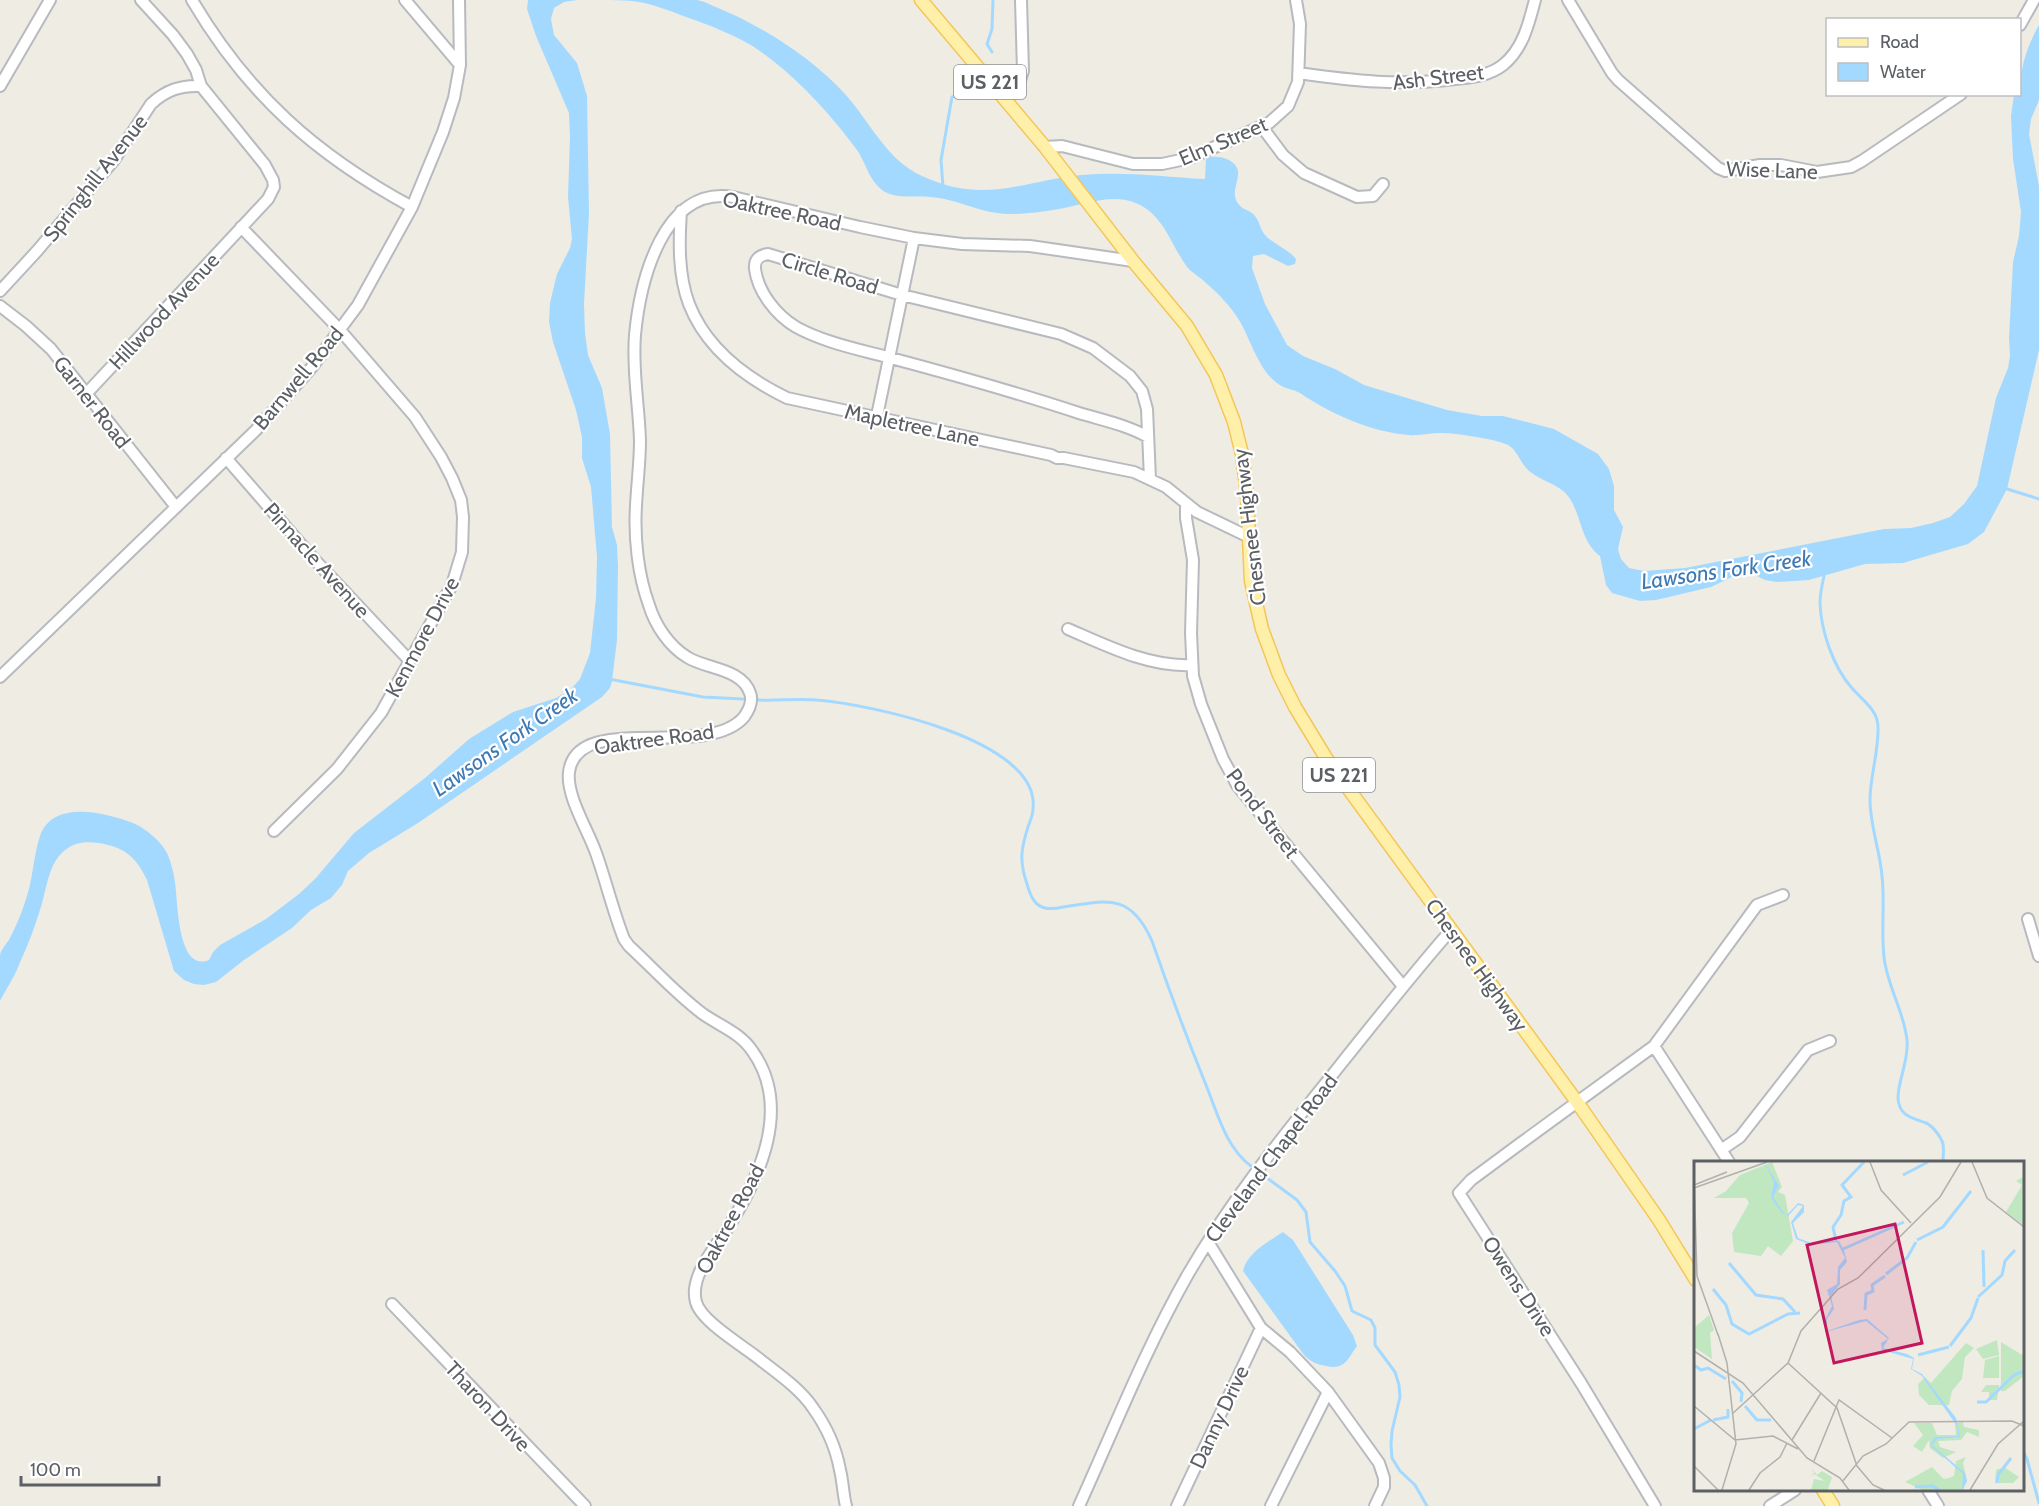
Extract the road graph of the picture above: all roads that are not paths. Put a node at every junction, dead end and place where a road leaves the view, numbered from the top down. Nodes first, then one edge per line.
1 (50, 0) edge
2 (141, 0) edge
3 (192, 0) edge
4 (405, 0) edge
5 (459, 0) edge
6 (921, 0) edge
7 (1021, 0) edge
8 (1296, 0) edge
9 (1535, 0) edge
10 (1568, 0) edge
11 (2034, 0) edge
12 (2021, 22) edge
13 (460, 65) junction
14 (1299, 73) junction
15 (0, 86) edge
16 (201, 86) junction
17 (1957, 96) edge
18 (1004, 99) junction
19 (1262, 127) junction
20 (1045, 147) junction
21 (1383, 184) dead end
22 (412, 207) junction
23 (681, 211) junction
24 (241, 227) junction
25 (914, 238) junction
26 (1133, 261) junction
27 (0, 291) edge
28 (902, 295) junction
29 (0, 306) edge
30 (340, 330) junction
31 (889, 357) junction
32 (86, 394) junction
33 (877, 416) junction
34 (1148, 437) junction
35 (226, 458) junction
36 (1150, 479) junction
37 (1186, 503) junction
38 (176, 507) junction
39 (1249, 537) junction
40 (1068, 629) dead end
41 (409, 660) junction
42 (1191, 665) junction
43 (0, 677) edge
44 (274, 831) dead end
45 (1782, 895) dead end
46 (2028, 919) dead end
47 (1451, 930) junction
48 (2039, 957) edge
49 (1402, 986) junction
50 (1830, 1041) dead end
51 (1654, 1046) junction
52 (1577, 1102) junction
53 (1721, 1150) junction
54 (1728, 1161) edge
55 (1208, 1242) junction
56 (1694, 1278) edge
57 (392, 1304) dead end
58 (1261, 1328) junction
59 (1328, 1392) junction
60 (1793, 1491) edge
61 (1824, 1491) edge
62 (1929, 1491) edge
63 (585, 1506) edge
64 (846, 1506) edge
65 (1079, 1506) edge
66 (1177, 1506) edge
67 (1271, 1506) edge
68 (1375, 1506) edge
69 (1655, 1506) edge
70 (1770, 1506) edge
71 (1833, 1506) edge
72 (1938, 1506) edge

1 - 15 street
2 - 16 street
3 - 22 street
4 - 13 street
5 - 13 street, Barnwell Road
6 - 18 main road, Chesnee Highway / US 221
7 - 18 street
8 - 14 street, Elm Street
9 - 14 street, Ash Street
10 - 17 street, Wise Lane
11 - 12 street
13 - 22 street, Barnwell Road
14 - 19 street, Elm Street
16 - 24 street, Hillwood Avenue
16 - 27 street, Springhill Avenue
18 - 20 main road, Chesnee Highway / US 221
19 - 20 street, Elm Street
19 - 21 street
20 - 26 main road, Chesnee Highway / US 221
22 - 30 street, Barnwell Road
23 - 25 street, Oaktree Road
23 - 33 street, Mapletree Lane
23 - 64 street, Oaktree Road
24 - 30 street, Kenmore Drive
24 - 32 street, Hillwood Avenue
25 - 26 street, Oaktree Road
25 - 28 street
26 - 39 main road, Chesnee Highway / US 221
28 - 31 street
28 - 31 street, Circle Road
28 - 34 street, Circle Road
29 - 32 street, Garner Road
30 - 35 street, Barnwell Road
30 - 41 street, Kenmore Drive
31 - 33 street
31 - 34 street, Circle Road
32 - 38 street, Garner Road
33 - 36 street, Mapletree Lane
34 - 36 street, Circle Road
35 - 38 street, Barnwell Road
35 - 41 street, Pinnacle Avenue
36 - 37 street, Mapletree Lane
37 - 39 street, Mapletree Lane
37 - 42 street, Pond Street
38 - 43 street, Barnwell Road
39 - 47 main road, Chesnee Highway / US 221
40 - 42 street
41 - 44 street, Kenmore Drive
42 - 49 street, Pond Street
45 - 51 street
46 - 48 street
47 - 49 street, Cleveland Chapel Road
47 - 52 main road, Chesnee Highway / US 221
49 - 55 street, Cleveland Chapel Road
50 - 53 street
51 - 52 street
51 - 53 street
52 - 56 main road, Chesnee Highway / US 221
52 - 69 street, Owens Drive
53 - 54 street
55 - 58 street
55 - 65 street, Cleveland Chapel Road
57 - 63 street, Tharon Drive
58 - 59 street
58 - 66 street, Danny Drive
59 - 67 street
59 - 68 street
60 - 70 street
61 - 71 main road
62 - 72 street

